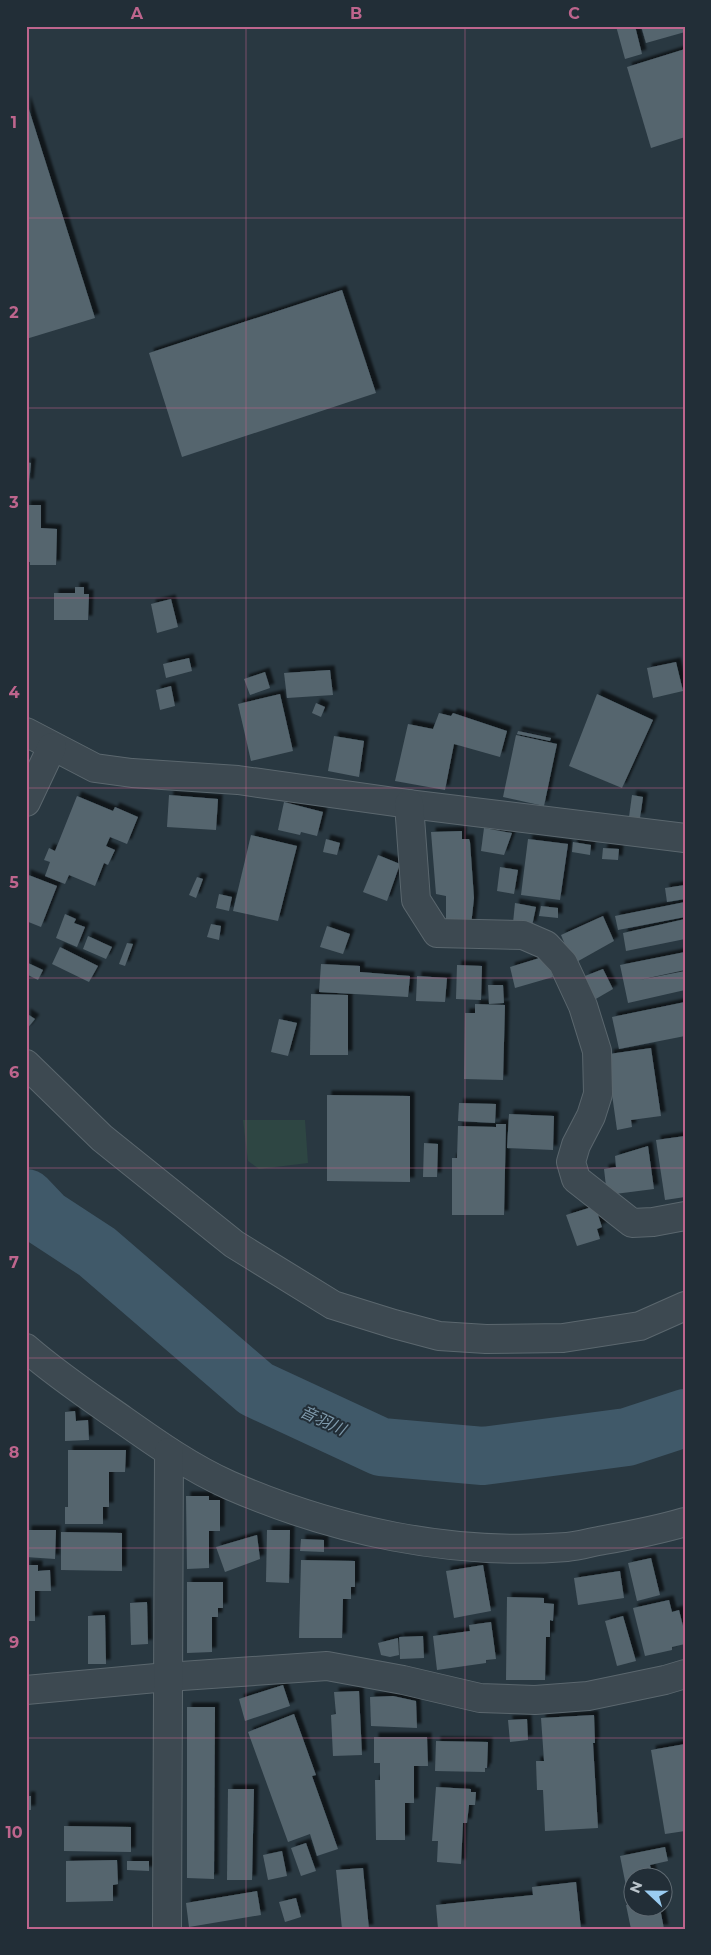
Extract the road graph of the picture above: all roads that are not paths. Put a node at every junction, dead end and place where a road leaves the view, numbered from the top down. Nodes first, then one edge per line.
1 (26, 732) edge
2 (52, 747) junction
3 (26, 802) edge
4 (409, 804) junction
5 (685, 838) edge
6 (26, 1064) edge
7 (685, 1216) edge
8 (685, 1306) edge
9 (26, 1348) edge
10 (169, 1452) junction
11 (685, 1522) edge
12 (685, 1674) edge
13 (167, 1677) junction
14 (26, 1690) edge
15 (167, 1929) edge

1 - 2 street
2 - 3 street
2 - 4 street
4 - 5 street
4 - 7 street
6 - 8 street
9 - 10 street
10 - 11 street
10 - 13 street
12 - 13 street
13 - 14 street
13 - 15 street

